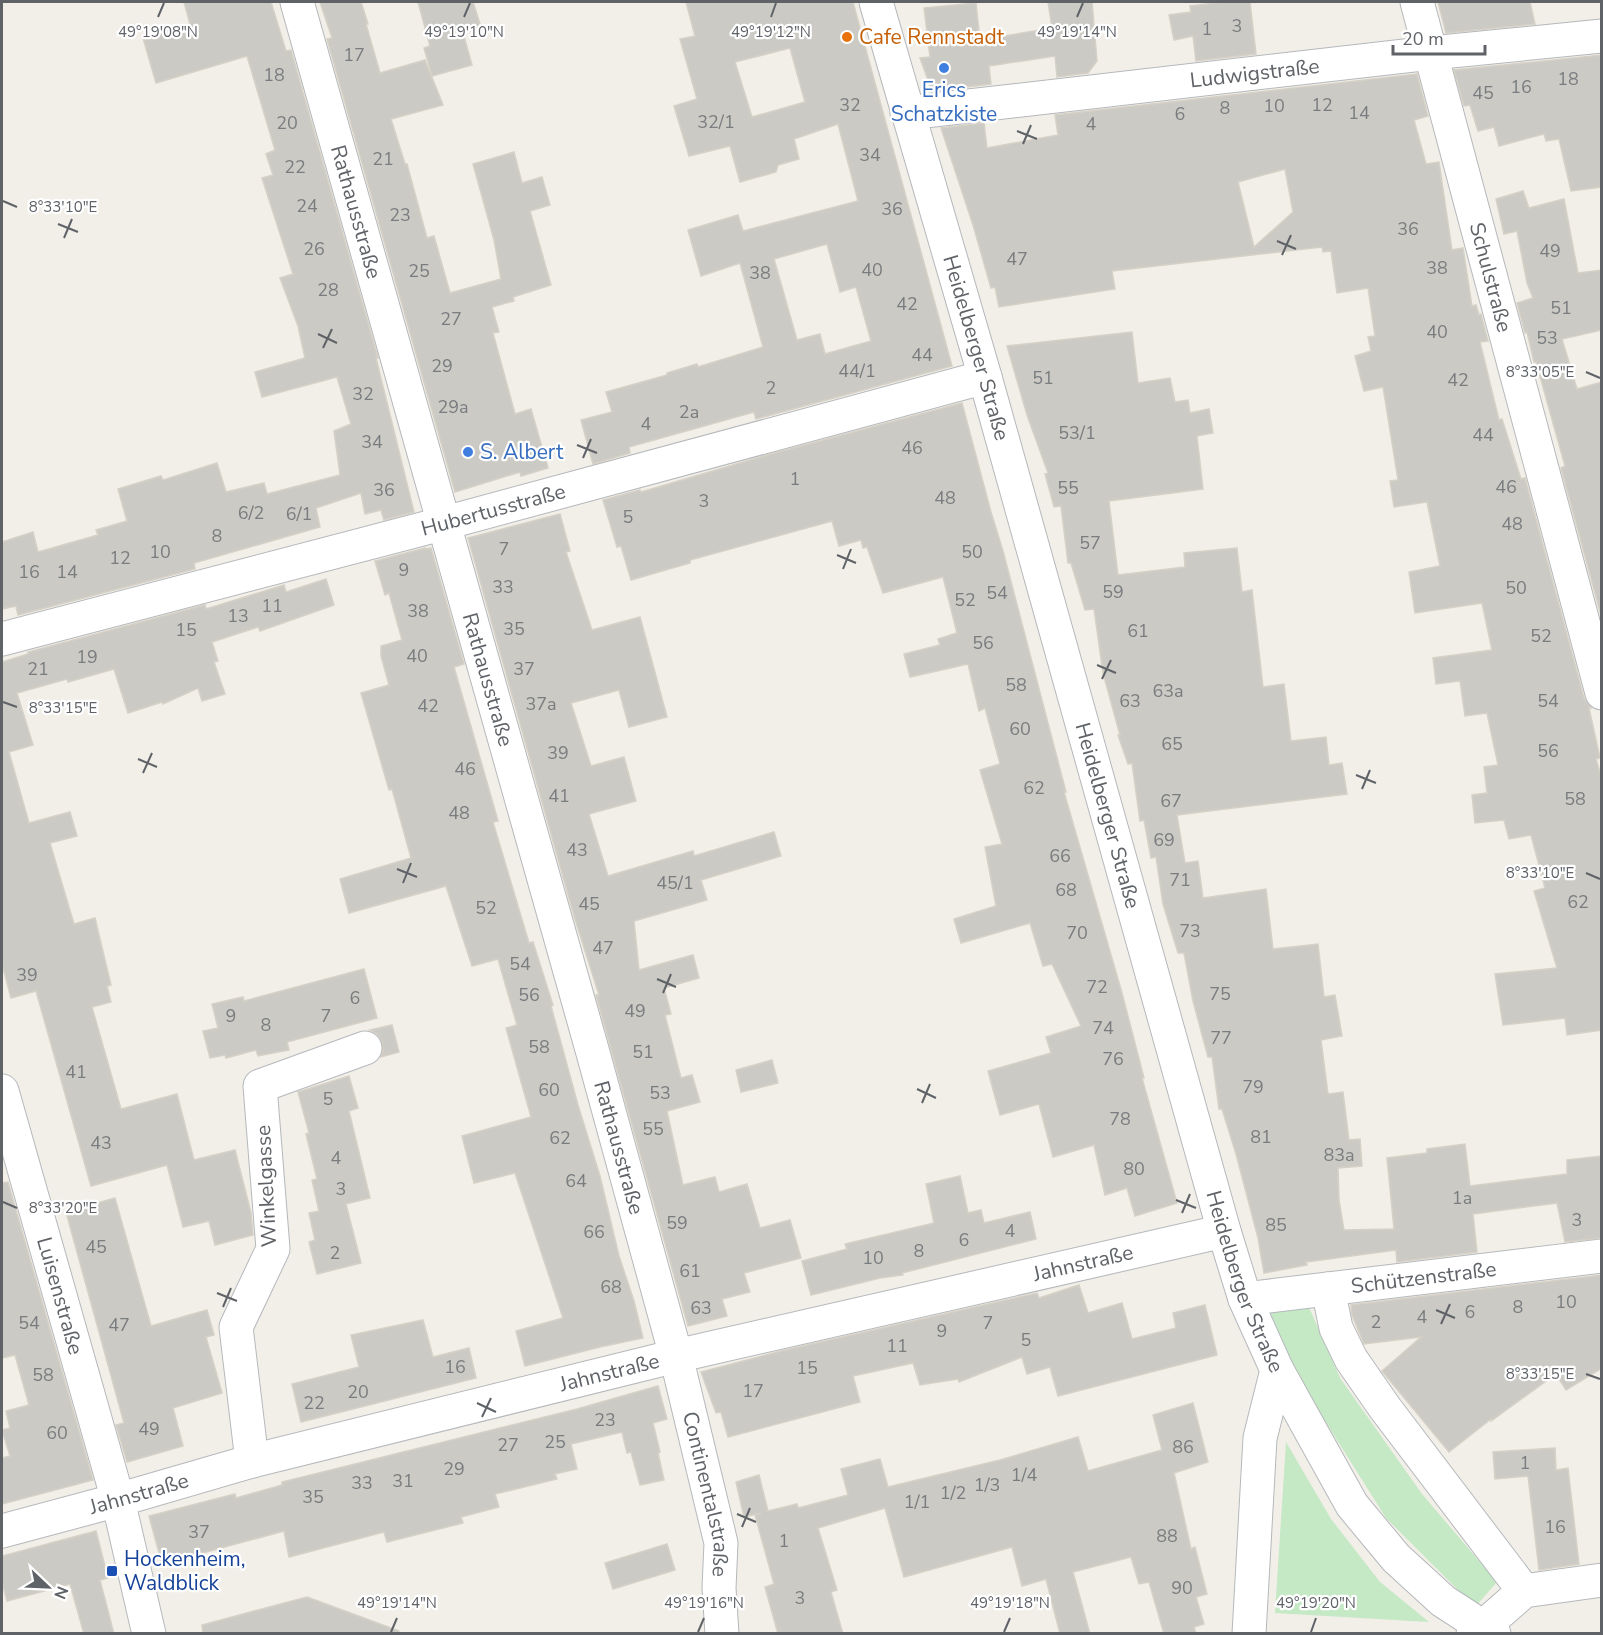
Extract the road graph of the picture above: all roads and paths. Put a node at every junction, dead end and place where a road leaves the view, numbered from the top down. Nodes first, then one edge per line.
1 (297, 2) edge
2 (876, 2) edge
3 (1417, 2) edge
4 (1602, 36) edge
5 (1431, 53) junction
6 (907, 113) junction
7 (985, 377) junction
8 (445, 523) junction
9 (2, 639) edge
10 (1602, 693) edge
11 (365, 1048) dead end
12 (2, 1091) edge
13 (1224, 1231) junction
14 (1602, 1256) edge
15 (1328, 1289) junction
16 (1245, 1299) junction
17 (676, 1356) junction
18 (1277, 1370) junction
19 (252, 1461) junction
20 (118, 1500) junction
21 (2, 1530) edge
22 (1602, 1580) edge
23 (1524, 1591) junction
24 (1483, 1632) edge
25 (149, 1634) edge
26 (722, 1634) edge
27 (1249, 1634) edge

1 - 8 street, Rathausstraße
2 - 6 street, Heidelberger Straße
3 - 5 street, Schulstraße
4 - 5 street, Ludwigstraße
5 - 6 street, Ludwigstraße
5 - 10 street, Schulstraße
6 - 7 street, Heidelberger Straße
7 - 8 street, Hubertusstraße
7 - 13 street, Heidelberger Straße
8 - 9 street, Hubertusstraße
8 - 17 street, Rathausstraße
11 - 19 street, Winkelgasse
12 - 20 street, Luisenstraße
13 - 16 street, Heidelberger Straße
13 - 17 street, Jahnstraße
14 - 15 street, Schützenstraße
15 - 16 street, Schützenstraße
15 - 23 street
16 - 18 street, Heidelberger Straße
17 - 19 street, Jahnstraße
17 - 26 street, Continentalstraße
18 - 24 street
18 - 27 street, Heidelberger Straße
19 - 20 street, Jahnstraße
20 - 21 street, Jahnstraße
20 - 25 street, Luisenstraße
22 - 23 street
23 - 24 street

